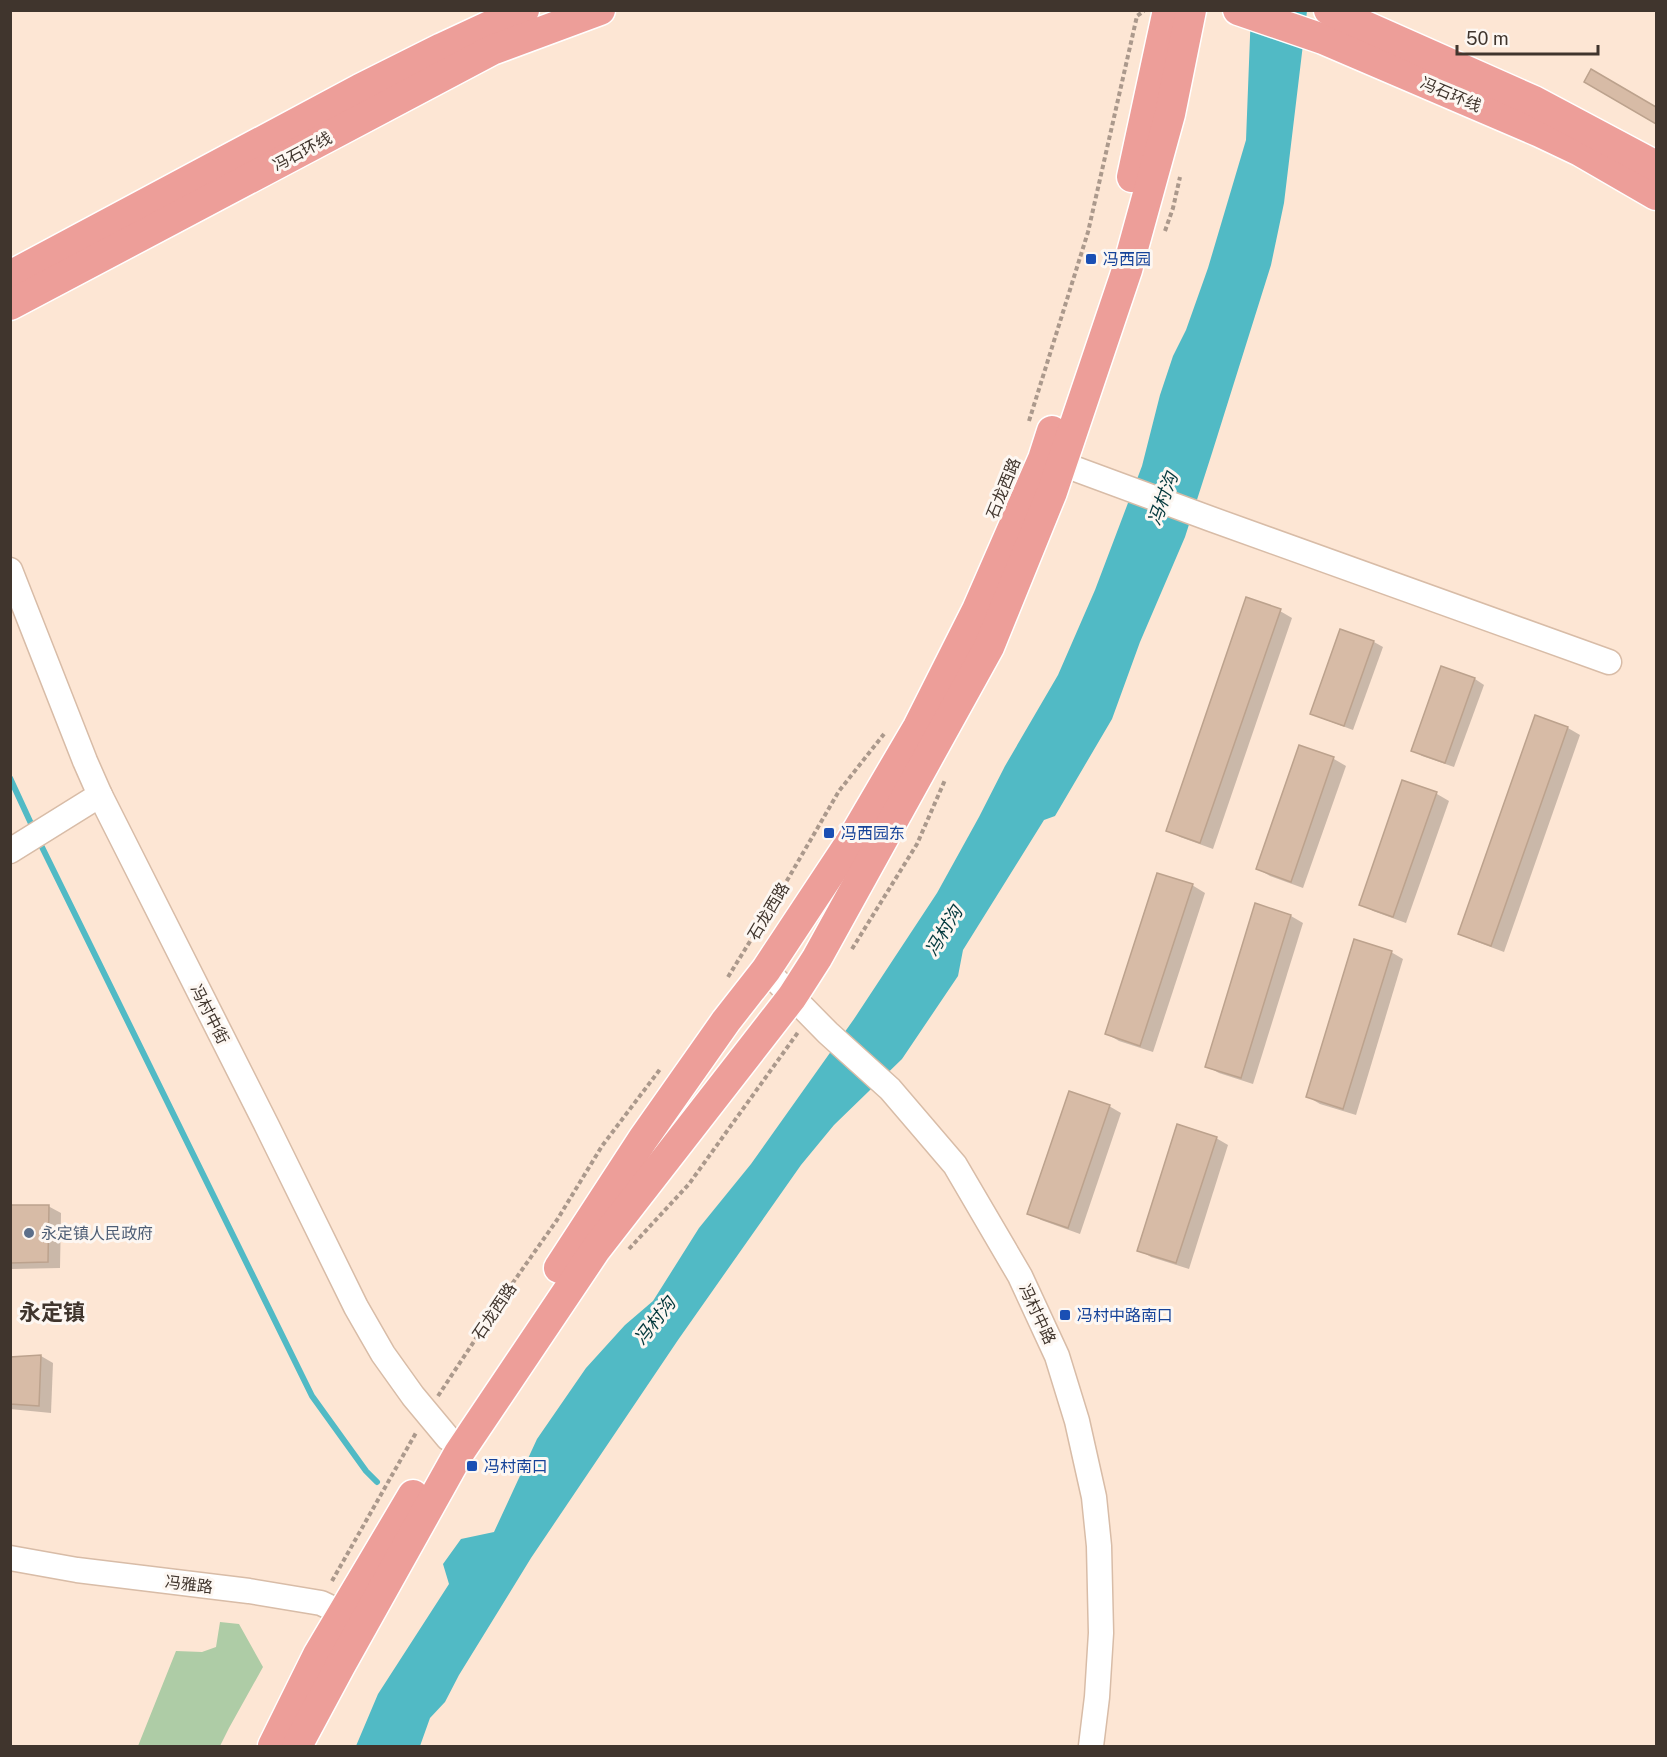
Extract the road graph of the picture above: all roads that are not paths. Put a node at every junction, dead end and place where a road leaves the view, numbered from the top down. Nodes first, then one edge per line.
1 (524, 10) edge
2 (600, 10) edge
3 (1168, 10) edge
4 (1191, 10) edge
5 (1329, 10) edge
6 (1241, 12) edge
7 (1656, 166) edge
8 (1656, 195) edge
9 (10, 276) edge
10 (10, 305) edge
11 (1052, 461) junction
12 (10, 570) edge
13 (1609, 662) dead end
14 (100, 795) junction
15 (13, 849) edge
16 (766, 970) junction
17 (792, 997) junction
18 (448, 1438) junction
19 (10, 1558) edge
20 (341, 1614) junction
21 (273, 1746) edge
22 (297, 1746) edge
23 (1091, 1746) edge

1 - 9 main road, 冯石环线
2 - 10 main road, 冯石环线
3 - 11 main road, 石龙西路
4 - 11 main road, 石龙西路
5 - 7 main road, 冯石环线
6 - 8 main road, 冯石环线
11 - 13 street
11 - 16 main road, 石龙西路
11 - 17 main road, 石龙西路
12 - 14 street, 冯村中街
14 - 15 street
14 - 18 street, 冯村中街
16 - 17 street, 冯村中路
16 - 18 main road, 石龙西路
17 - 20 main road, 石龙西路
17 - 23 street, 冯村中路
18 - 20 main road, 石龙西路
19 - 20 street, 冯雅路
20 - 21 main road, 石龙西路
20 - 22 main road, 石龙西路

